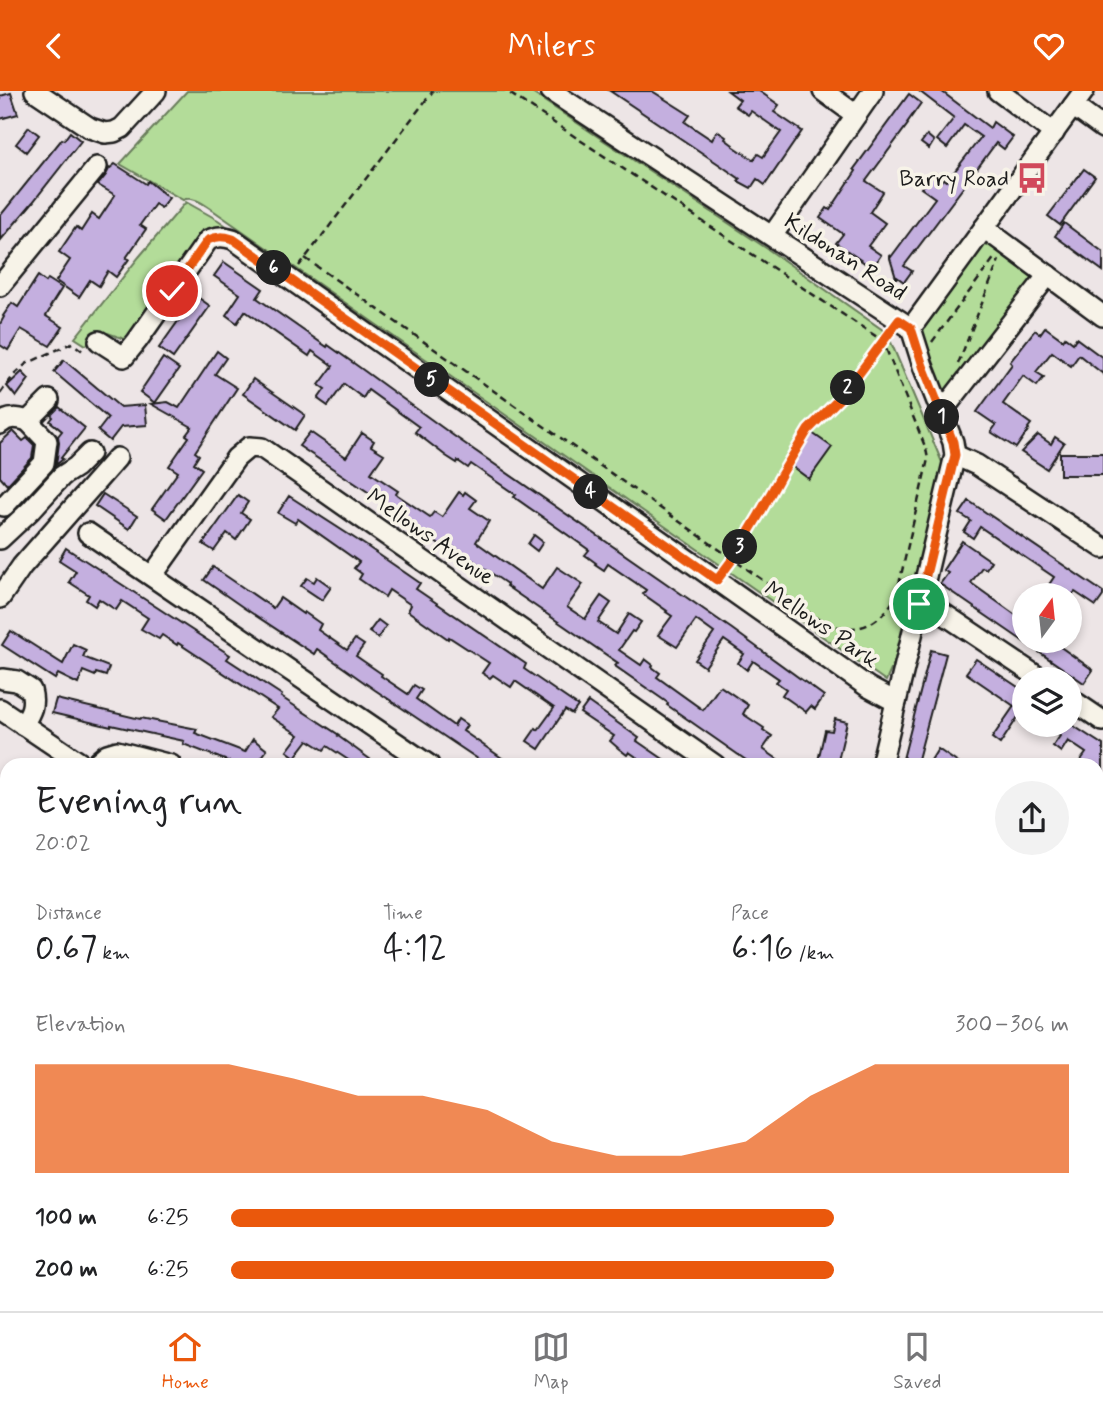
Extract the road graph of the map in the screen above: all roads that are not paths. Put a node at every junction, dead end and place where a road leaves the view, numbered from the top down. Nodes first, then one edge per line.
1 (35, 91) edge
2 (156, 91) edge
3 (551, 91) edge
4 (823, 91) edge
5 (873, 91) edge
6 (998, 91) edge
7 (1079, 99) edge
8 (856, 115) junction
9 (1103, 128) edge
10 (1054, 133) junction
11 (97, 167) dead end
12 (984, 228) junction
13 (772, 236) junction
14 (1048, 275) junction
15 (0, 286) edge
16 (1103, 316) edge
17 (905, 324) junction
18 (92, 346) road end
19 (49, 400) dead end
20 (941, 413) junction
21 (28, 421) junction
22 (0, 423) edge
23 (90, 453) dead end
24 (955, 455) junction
25 (117, 458) dead end
26 (4, 506) dead end
27 (88, 533) dead end
28 (0, 540) edge
29 (1103, 548) edge
30 (152, 576) junction
31 (0, 598) edge
32 (919, 604) junction
33 (1023, 667) edge
34 (3, 679) dead end
35 (896, 702) junction
36 (1082, 707) edge
37 (0, 709) edge
38 (1103, 721) edge
39 (23, 725) junction
40 (72, 758) edge
41 (102, 758) edge
42 (144, 758) edge
43 (419, 758) edge
44 (705, 758) edge
45 (883, 758) edge

1 - 2 street
3 - 13 street, Kildonan Road
4 - 8 street
5 - 8 street
6 - 10 street
7 - 9 street
7 - 10 street
8 - 13 street
10 - 12 street
11 - 15 street
12 - 14 street
12 - 17 street
13 - 17 street, Kildonan Road
14 - 16 street
14 - 20 street
17 - 20 street, Kildonan Road
18 - 35 street, Mellows Park
19 - 21 street
20 - 24 street, Kildonan Road
21 - 22 street
21 - 26 street
23 - 28 street
24 - 29 street
24 - 32 street
25 - 31 street
27 - 30 street
30 - 43 street
30 - 44 street, Mellows Avenue
32 - 33 street
32 - 35 street
34 - 39 street
35 - 45 street
36 - 38 street
37 - 39 street
39 - 40 street
41 - 42 street

